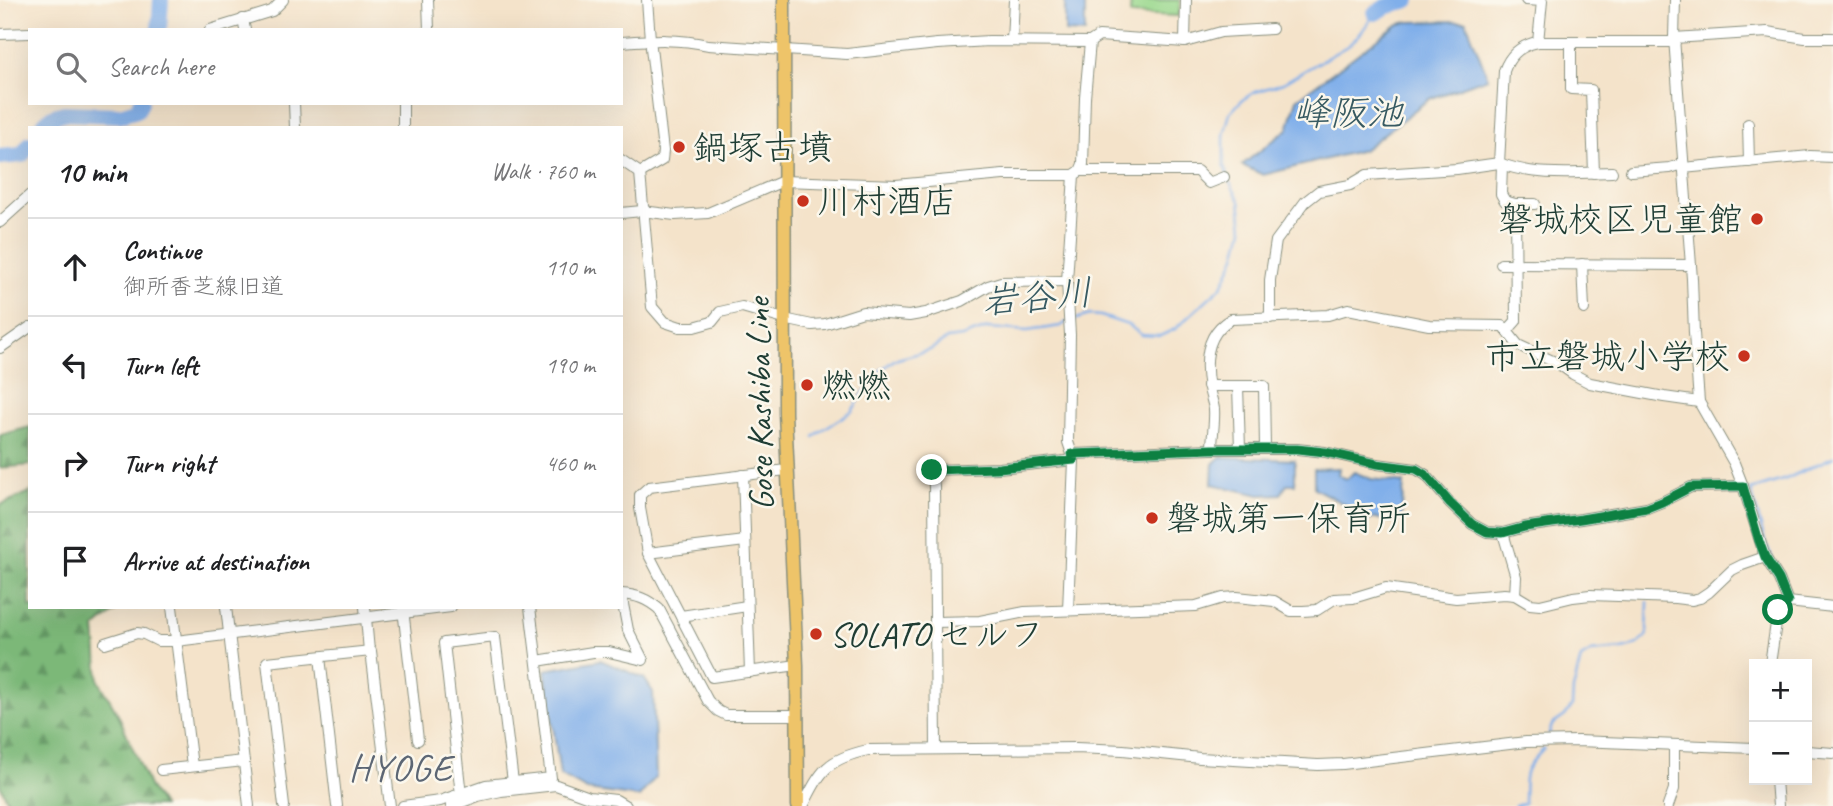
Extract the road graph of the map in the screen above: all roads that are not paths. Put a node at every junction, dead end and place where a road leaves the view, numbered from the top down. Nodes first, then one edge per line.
1 (283, 0) edge
2 (428, 0) edge
3 (647, 0) edge
4 (784, 0) edge
5 (1014, 0) edge
6 (1186, 0) edge
7 (1526, 0) edge
8 (1675, 0) edge
9 (244, 24) edge
10 (221, 28) edge
11 (429, 28) edge
12 (1272, 29) dead end
13 (28, 33) edge
14 (0, 34) edge
15 (1833, 38) edge
16 (650, 39) junction
17 (1674, 40) junction
18 (1013, 41) junction
19 (623, 42) edge
20 (1090, 42) junction
21 (1185, 42) junction
22 (1538, 42) junction
23 (1571, 42) junction
24 (785, 49) junction
25 (294, 105) edge
26 (403, 105) edge
27 (1748, 124) dead end
28 (296, 126) edge
29 (403, 126) edge
30 (1833, 157) edge
31 (623, 161) edge
32 (1749, 162) junction
33 (1500, 164) junction
34 (1683, 166) junction
35 (1631, 171) dead end
36 (1612, 172) dead end
37 (640, 173) junction
38 (1594, 173) junction
39 (1077, 174) junction
40 (1224, 177) dead end
41 (783, 181) junction
42 (28, 197) edge
43 (1515, 204) junction
44 (1535, 204) dead end
45 (642, 211) junction
46 (623, 213) edge
47 (0, 222) edge
48 (1501, 264) dead end
49 (1516, 264) junction
50 (1582, 264) junction
51 (1691, 265) junction
52 (1067, 281) junction
53 (1584, 309) dead end
54 (1270, 318) junction
55 (784, 319) junction
56 (28, 328) edge
57 (1507, 331) junction
58 (1, 343) edge
59 (1208, 386) junction
60 (1238, 386) junction
61 (1699, 402) junction
62 (1212, 449) junction
63 (1240, 449) junction
64 (1265, 449) junction
65 (1073, 457) junction
66 (786, 470) junction
67 (743, 475) junction
68 (1743, 486) junction
69 (1503, 533) junction
70 (745, 541) junction
71 (648, 553) junction
72 (1765, 557) junction
73 (623, 594) edge
74 (1515, 596) junction
75 (1788, 602) junction
76 (623, 604) edge
77 (747, 606) junction
78 (1833, 607) edge
79 (172, 609) edge
80 (226, 609) edge
81 (530, 609) edge
82 (403, 610) edge
83 (1068, 610) junction
84 (365, 613) edge
85 (681, 616) junction
86 (935, 622) junction
87 (230, 634) junction
88 (176, 641) junction
89 (105, 643) dead end
90 (369, 651) junction
91 (320, 657) junction
92 (1771, 659) edge
93 (537, 661) junction
94 (797, 665) junction
95 (750, 672) junction
96 (796, 715) junction
97 (418, 740) dead end
98 (1674, 745) junction
99 (1749, 748) edge
100 (936, 749) junction
101 (1812, 751) edge
102 (1833, 752) edge
103 (244, 761) junction
104 (192, 766) junction
105 (161, 770) dead end
106 (513, 782) junction
107 (1776, 785) edge
108 (461, 795) junction
109 (249, 806) edge
110 (284, 806) edge
111 (337, 806) edge
112 (390, 806) edge
113 (403, 806) edge
114 (451, 806) edge
115 (626, 806) edge
116 (797, 806) edge
117 (803, 806) edge
118 (1668, 806) edge
119 (1778, 806) edge

1 - 9 street
2 - 11 street
3 - 16 street
4 - 24 main road, Gose Kashiba Line
5 - 18 street
6 - 21 street
7 - 22 street
8 - 17 street
9 - 10 street
12 - 21 street
13 - 14 street
15 - 17 street
16 - 19 street
16 - 24 street
16 - 37 street
17 - 23 street
17 - 34 street
18 - 20 street
18 - 24 street
20 - 21 street
20 - 39 street
22 - 23 street
22 - 33 street
23 - 38 street
24 - 41 main road, Gose Kashiba Line
25 - 28 street
26 - 29 street
27 - 32 street
30 - 32 street
31 - 37 street
32 - 34 street
33 - 38 street
33 - 43 street
33 - 54 street
34 - 35 street
34 - 51 street
36 - 38 street
37 - 45 street
39 - 40 street
39 - 41 street
39 - 52 street
41 - 45 street
41 - 55 main road, Gose Kashiba Line
42 - 47 street
43 - 44 street
43 - 49 street
45 - 46 street
45 - 55 street
48 - 49 street
49 - 50 street
49 - 57 street
50 - 51 street
50 - 53 street
51 - 61 street
52 - 55 street
52 - 65 street
54 - 57 street
54 - 59 street
55 - 66 main road, Gose Kashiba Line
56 - 58 street
57 - 61 street
59 - 60 street
59 - 62 street
60 - 63 street
60 - 64 street
61 - 68 street
62 - 63 street
62 - 65 street
63 - 64 street
64 - 69 street
65 - 83 street
65 - 86 street
66 - 67 street
66 - 94 main road, Gose Kashiba Line
67 - 70 street
67 - 71 street
68 - 69 street
68 - 72 street
69 - 74 street
70 - 71 street
70 - 77 street
71 - 85 street
72 - 74 street
72 - 75 street
73 - 96 street
74 - 83 street
75 - 78 street
75 - 92 street
76 - 93 street
77 - 85 street
77 - 95 street
79 - 88 street
80 - 87 street
81 - 93 street
82 - 84 street
82 - 97 street
83 - 86 street
84 - 87 street
84 - 90 street
85 - 95 street
86 - 100 street
87 - 88 street
87 - 103 street
88 - 89 street
88 - 104 street
90 - 91 street
90 - 112 street
91 - 110 street
91 - 111 street
93 - 106 street
94 - 95 street
94 - 96 main road, Gose Kashiba Line
96 - 116 main road, Gose Kashiba Line
98 - 99 street
98 - 100 street
98 - 118 street
100 - 117 street
101 - 102 street
103 - 104 street
103 - 109 street
104 - 105 street
106 - 108 street
106 - 108 street
107 - 119 street
108 - 113 street
114 - 115 street

